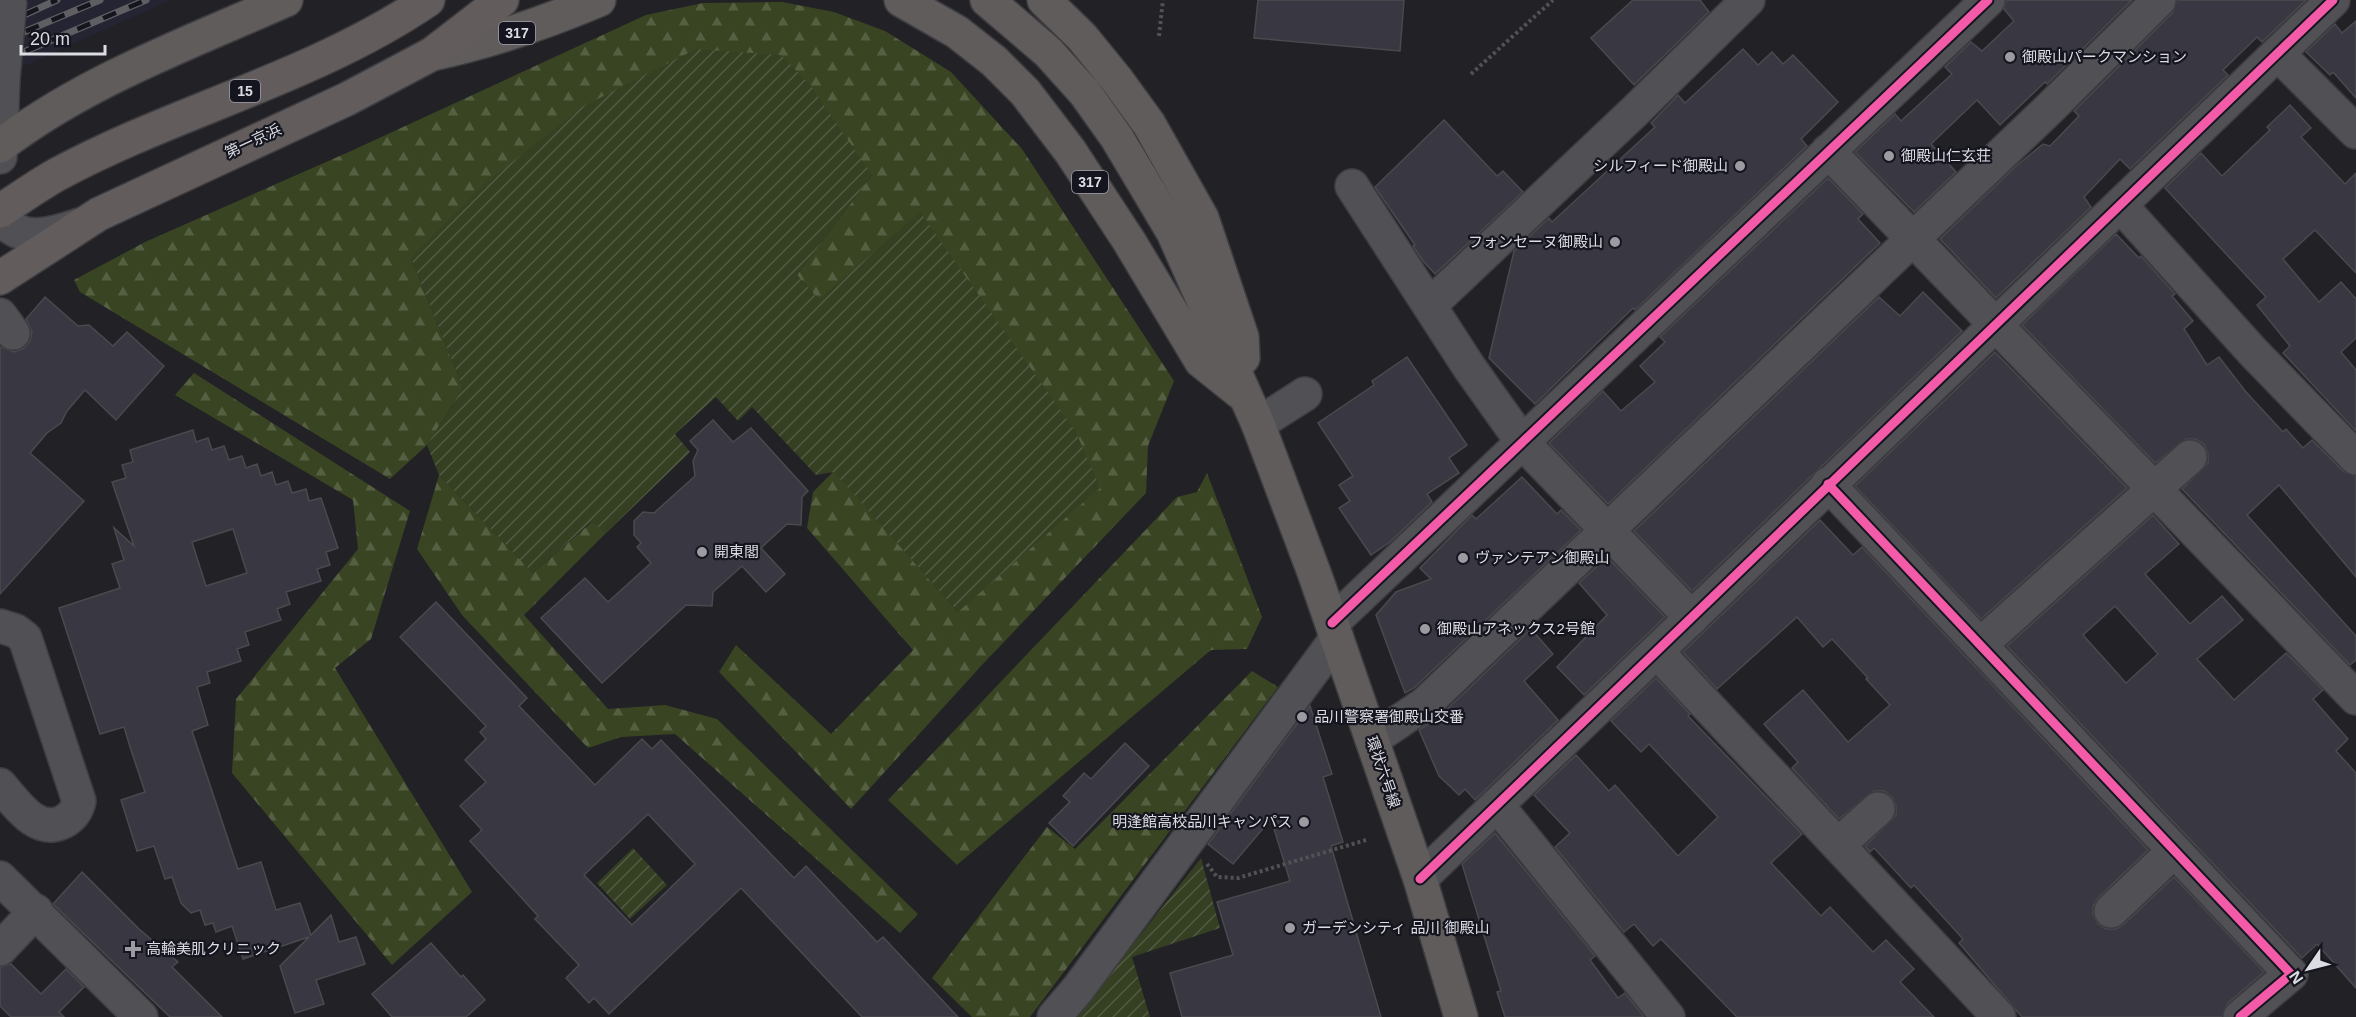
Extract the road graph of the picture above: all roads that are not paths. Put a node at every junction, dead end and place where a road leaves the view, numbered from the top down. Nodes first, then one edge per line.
1 (10, 0) edge
2 (286, 0) edge
3 (428, 0) edge
4 (502, 0) edge
5 (599, 0) edge
6 (901, 0) edge
7 (987, 0) edge
8 (1044, 0) edge
9 (1748, 0) edge
10 (1988, 0) edge
11 (2159, 0) edge
12 (2333, 0) edge
13 (432, 54) junction
14 (2278, 54) junction
15 (2356, 132) edge
16 (0, 146) edge
17 (1828, 151) junction
18 (0, 157) edge
19 (1352, 186) dead end
20 (2121, 206) junction
21 (0, 211) edge
22 (0, 216) edge
23 (84, 223) junction
24 (1912, 238) junction
25 (0, 278) edge
26 (1430, 305) junction
27 (1996, 325) junction
28 (1305, 394) dead end
29 (1251, 410) junction
30 (1523, 443) junction
31 (2190, 457) dead end
32 (2356, 458) edge
33 (1828, 484) junction
34 (2155, 490) junction
35 (1608, 531) junction
36 (1692, 618) junction
37 (0, 626) edge
38 (1334, 630) junction
39 (1980, 645) junction
40 (1658, 652) junction
41 (2356, 698) edge
42 (1372, 741) junction
43 (0, 785) edge
44 (1497, 805) junction
45 (1878, 808) dead end
46 (1838, 845) junction
47 (2174, 851) junction
48 (0, 878) edge
49 (1420, 879) junction
50 (36, 911) junction
51 (2111, 911) dead end
52 (0, 949) edge
53 (141, 1017) edge
54 (1054, 1017) edge
55 (1461, 1017) edge
56 (1668, 1017) edge
57 (1999, 1017) edge
58 (2240, 1017) edge

1 - 16 street, bridge
2 - 16 main road
3 - 21 highway, 15
4 - 13 highway, 第一京浜
5 - 13 main road, 317
6 - 29 main road, 317
7 - 29 main road
8 - 29 main road
9 - 26 street
10 - 17 street
11 - 24 street
12 - 14 street
13 - 23 highway, 第一京浜
14 - 15 street
14 - 20 street
16 - 18 street
17 - 24 street
17 - 30 street
19 - 26 street
20 - 27 street
20 - 32 street
22 - 23 street
23 - 25 highway, 第一京浜
24 - 27 street
24 - 35 street
26 - 30 street
27 - 33 street
27 - 34 street
28 - 29 street
29 - 38 main road, 環状六号線
30 - 35 street
30 - 38 street
31 - 34 street
33 - 36 street
33 - 39 street
34 - 39 street
34 - 41 street
35 - 36 street
35 - 42 street
36 - 40 street
37 - 43 street
38 - 42 main road, 環状六号線
38 - 54 street
39 - 47 street
40 - 44 street
40 - 46 street
42 - 49 main road, 環状六号線
44 - 49 street
44 - 56 street
45 - 46 street
46 - 57 street
47 - 51 street
47 - 58 street
48 - 50 street
49 - 55 main road, 環状六号線
50 - 52 street
50 - 53 street

